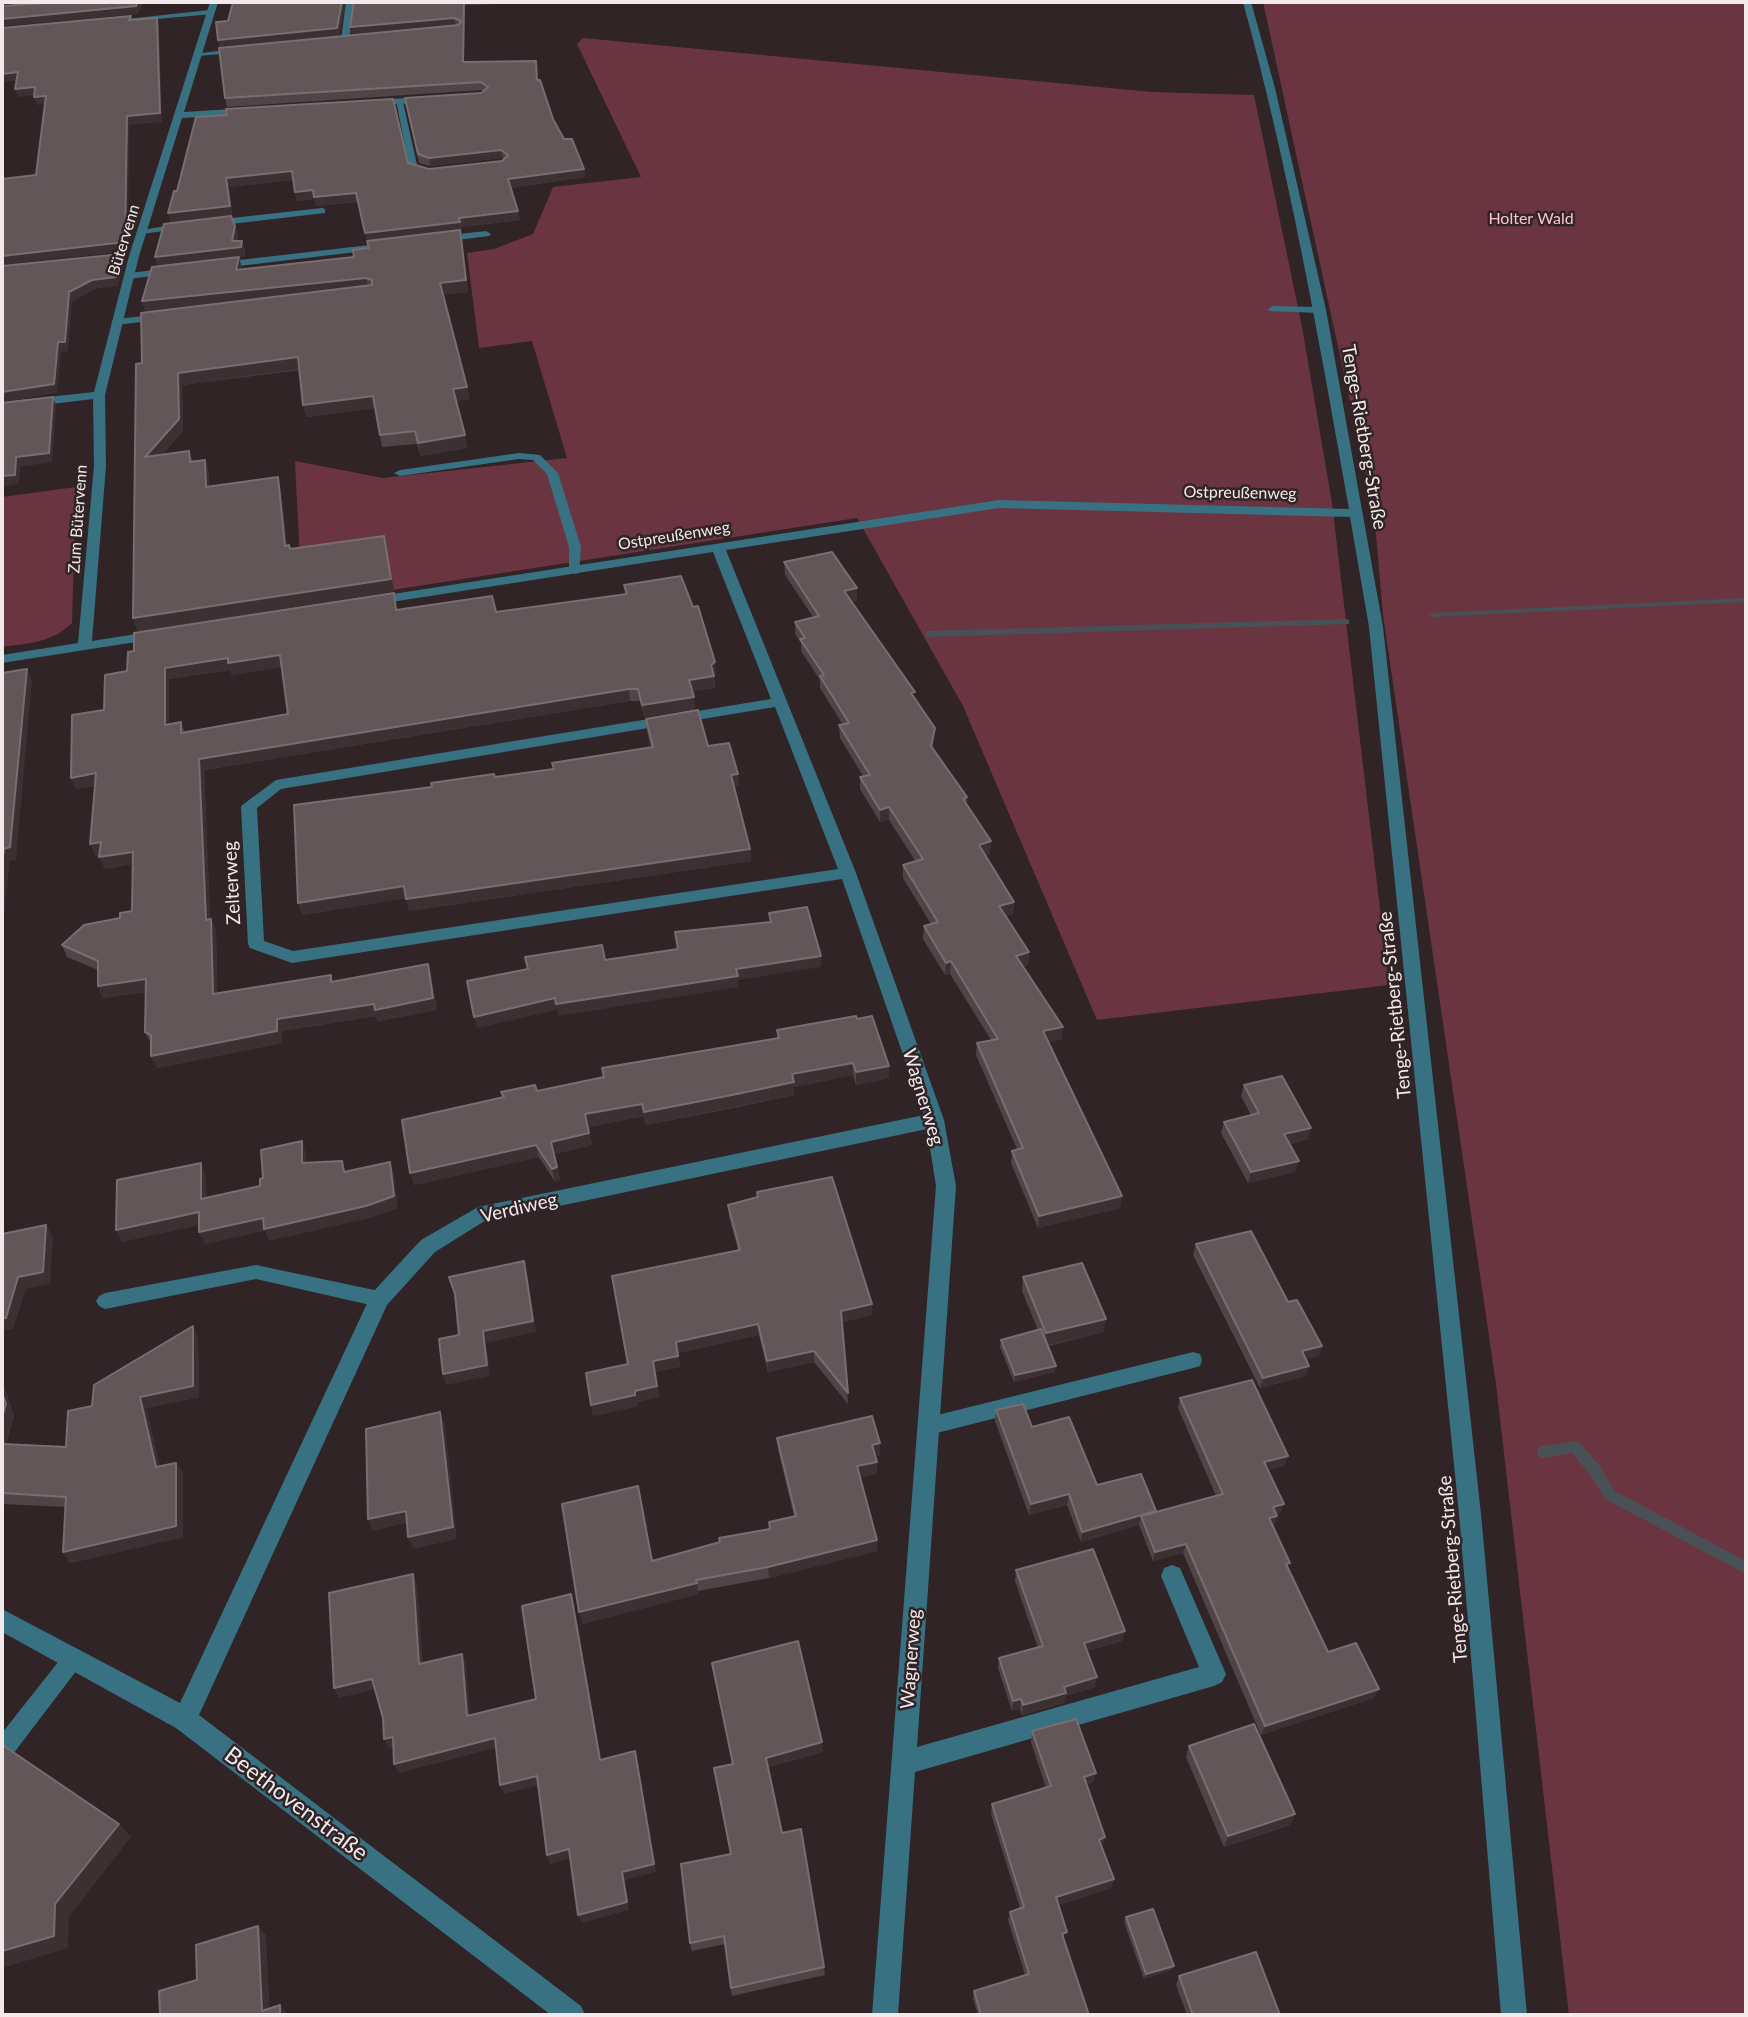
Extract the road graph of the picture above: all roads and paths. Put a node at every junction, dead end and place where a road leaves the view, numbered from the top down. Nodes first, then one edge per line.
1 (350, 2) edge
2 (1247, 2) edge
3 (212, 7) edge
4 (101, 22) edge
5 (358, 39) edge
6 (345, 40) junction
7 (332, 42) edge
8 (251, 49) edge
9 (198, 54) junction
10 (440, 99) edge
11 (399, 102) junction
12 (358, 104) edge
13 (261, 110) edge
14 (179, 115) junction
15 (443, 170) edge
16 (322, 211) edge
17 (142, 231) junction
18 (486, 234) dead end
19 (433, 240) edge
20 (393, 245) edge
21 (135, 256) junction
22 (116, 258) edge
23 (208, 267) edge
24 (181, 270) edge
25 (129, 276) junction
26 (1273, 309) dead end
27 (1320, 310) junction
28 (170, 316) edge
29 (116, 322) junction
30 (99, 395) junction
31 (2, 406) edge
32 (400, 473) dead end
33 (1355, 513) junction
34 (719, 547) junction
35 (575, 570) junction
36 (358, 603) edge
37 (167, 633) edge
38 (85, 646) junction
39 (2, 659) edge
40 (780, 702) junction
41 (848, 873) junction
42 (934, 1120) junction
43 (379, 1299) junction
44 (105, 1301) dead end
45 (1192, 1360) dead end
46 (929, 1426) junction
47 (1172, 1576) dead end
48 (2, 1620) edge
49 (74, 1659) junction
50 (185, 1719) junction
51 (2, 1750) edge
52 (904, 1763) junction
53 (572, 2015) edge
54 (885, 2015) edge
55 (1514, 2015) edge

1 - 6 lane
2 - 27 street, Tenge-Rietberg-Straße
3 - 4 lane
3 - 9 street, Bütervenn
5 - 6 lane
6 - 7 lane
8 - 9 lane
9 - 14 street, Bütervenn
10 - 11 street
11 - 12 street
11 - 15 lane
13 - 14 street
14 - 17 street, Bütervenn
16 - 17 lane
17 - 21 street, Bütervenn
18 - 19 lane
20 - 23 lane
21 - 22 street
21 - 25 street, Bütervenn
24 - 25 lane
25 - 29 street, Bütervenn
26 - 27 lane
27 - 33 street, Tenge-Rietberg-Straße
28 - 29 lane
29 - 30 street, Bütervenn
30 - 31 street
30 - 38 street, Zum Bütervenn
32 - 35 lane
33 - 34 street, Ostpreußenweg
33 - 55 street, Tenge-Rietberg-Straße
34 - 35 street, Ostpreußenweg
34 - 40 street, Wagnerweg
35 - 36 street, Ostpreußenweg
37 - 38 street
38 - 39 street
40 - 41 street, Wagnerweg
40 - 41 street, Zelterweg
41 - 42 street, Wagnerweg
42 - 43 street, Verdiweg
42 - 46 street, Wagnerweg
43 - 44 lane
43 - 50 street, Verdiweg
45 - 46 lane
46 - 52 street, Wagnerweg
47 - 52 street
48 - 49 street, Beethovenstraße
49 - 50 street, Beethovenstraße
49 - 51 lane
50 - 53 street, Beethovenstraße
52 - 54 street, Wagnerweg

